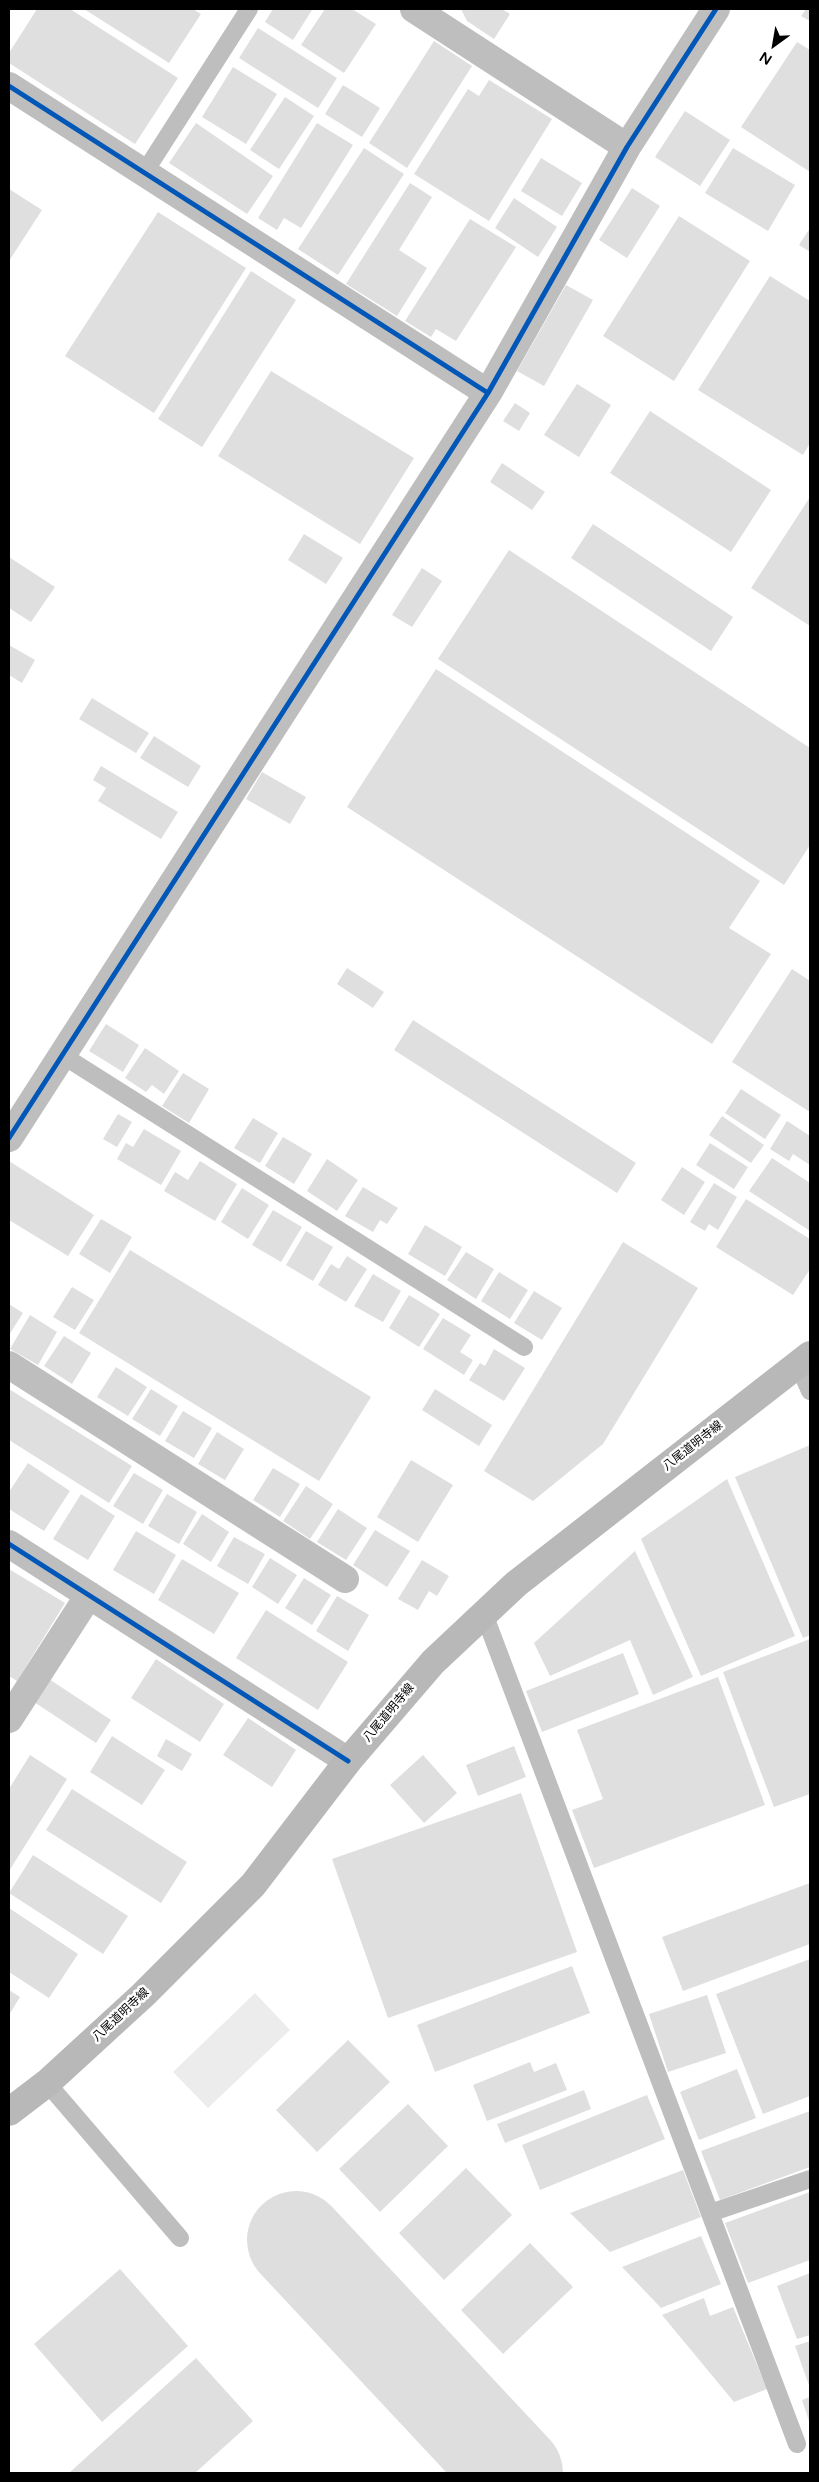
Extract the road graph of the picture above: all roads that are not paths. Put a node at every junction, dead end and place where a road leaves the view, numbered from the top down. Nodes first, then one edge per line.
1 (250, 9) edge
2 (716, 9) edge
3 (427, 12) edge
4 (9, 86) edge
5 (627, 147) junction
6 (144, 173) junction
7 (488, 393) junction
8 (62, 1055) junction
9 (9, 1138) edge
10 (524, 1347) dead end
11 (804, 1359) edge
12 (9, 1365) edge
13 (810, 1390) edge
14 (9, 1544) edge
15 (345, 1579) dead end
16 (89, 1595) junction
17 (484, 1614) junction
18 (9, 1719) edge
19 (348, 1761) junction
20 (47, 2082) junction
21 (9, 2112) edge
22 (810, 2179) edge
23 (710, 2213) junction
24 (180, 2238) dead end
25 (797, 2444) dead end

1 - 6 lane
2 - 5 street
3 - 5 street
4 - 6 street
5 - 7 street
6 - 7 street
7 - 8 street
8 - 9 street
8 - 10 lane
11 - 13 lane
11 - 17 main road, 八尾道明寺線
12 - 15 street
14 - 16 street
16 - 18 street
16 - 19 street
17 - 19 main road, 八尾道明寺線
17 - 23 lane
19 - 20 main road, 八尾道明寺線
20 - 21 main road, 八尾道明寺線
20 - 24 lane
22 - 23 lane
23 - 25 lane

